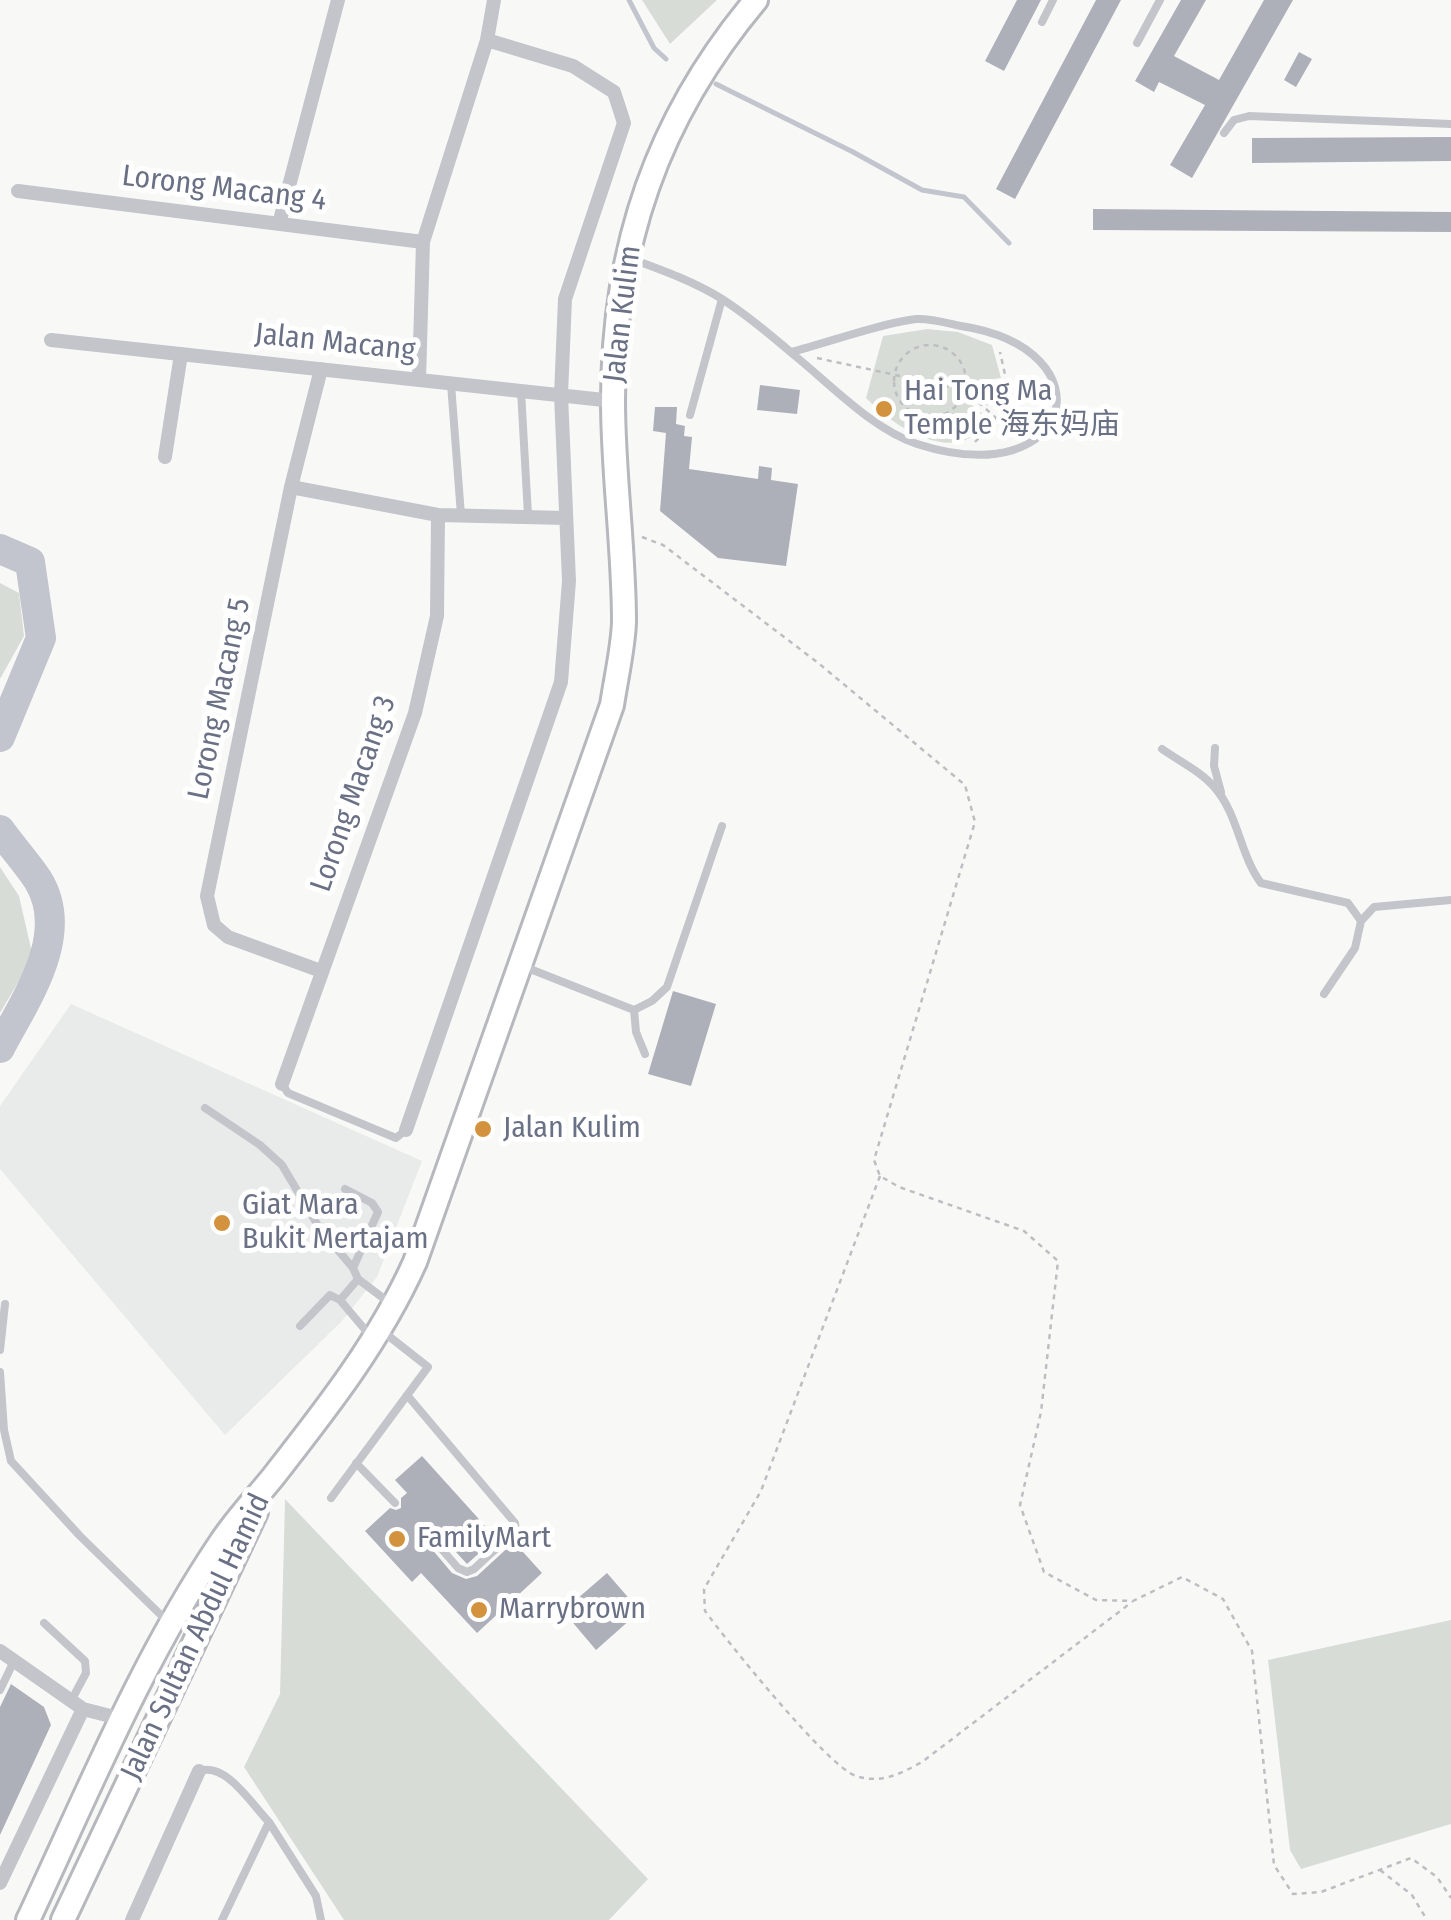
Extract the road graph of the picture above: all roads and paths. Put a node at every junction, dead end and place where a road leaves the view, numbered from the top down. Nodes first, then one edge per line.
1 (338, 0) edge
2 (494, 0) edge
3 (756, 0) edge
4 (1053, 0) edge
5 (1160, 0) edge
6 (1042, 22) dead end
7 (487, 40) junction
8 (1137, 43) dead end
9 (1451, 124) edge
10 (1224, 133) dead end
11 (18, 191) dead end
12 (279, 224) junction
13 (423, 242) junction
14 (628, 257) junction
15 (722, 299) junction
16 (998, 336) junction
17 (51, 340) dead end
18 (791, 352) junction
19 (181, 354) junction
20 (321, 369) junction
21 (894, 374) junction
22 (419, 380) junction
23 (1007, 382) junction
24 (451, 383) junction
25 (993, 384) junction
26 (965, 390) junction
27 (988, 390) junction
28 (521, 391) junction
29 (561, 395) junction
30 (612, 400) junction
31 (984, 402) junction
32 (986, 410) junction
33 (690, 415) dead end
34 (997, 419) junction
35 (962, 454) junction
36 (166, 457) dead end
37 (291, 487) junction
38 (438, 514) junction
39 (461, 514) junction
40 (528, 516) junction
41 (566, 518) junction
42 (622, 530) junction
43 (1215, 748) dead end
44 (1162, 749) dead end
45 (1224, 801) junction
46 (722, 826) dead end
47 (1451, 900) edge
48 (1361, 921) junction
49 (521, 966) junction
50 (321, 971) junction
51 (1324, 994) dead end
52 (634, 1010) junction
53 (645, 1054) dead end
54 (282, 1084) joint
55 (205, 1108) dead end
56 (406, 1130) joint
57 (880, 1176) junction
58 (345, 1190) dead end
59 (353, 1268) junction
60 (358, 1279) junction
61 (340, 1300) junction
62 (5, 1304) dead end
63 (395, 1307) junction
64 (300, 1326) dead end
65 (378, 1336) junction
66 (0, 1350) edge
67 (0, 1372) edge
68 (408, 1395) junction
69 (356, 1464) junction
70 (269, 1482) junction
71 (331, 1498) dead end
72 (395, 1503) dead end
73 (426, 1531) dead end
74 (1133, 1601) junction
75 (44, 1623) dead end
76 (170, 1624) junction
77 (0, 1651) edge
78 (14, 1661) junction
79 (0, 1690) edge
80 (77, 1705) junction
81 (122, 1719) junction
82 (200, 1771) joint
83 (269, 1822) junction
84 (1379, 1869) junction
85 (2, 1874) edge
86 (1451, 1898) edge
87 (28, 1920) edge
88 (63, 1920) edge
89 (132, 1920) edge
90 (222, 1920) edge
91 (320, 1920) edge
92 (1428, 1920) edge

1 - 12 street
2 - 7 street
3 - 14 main road, Jalan Kulim
4 - 6 lane
5 - 8 lane
7 - 13 street
7 - 29 street, Jalan Kulim
9 - 10 lane
11 - 12 street, Lorong Macang 4
12 - 13 street, Lorong Macang 4
13 - 22 street
14 - 15 lane
14 - 30 main road, Jalan Kulim
15 - 18 lane
15 - 33 lane
16 - 18 lane
16 - 23 path
16 - 35 lane
17 - 19 street, Jalan Macang
18 - 21 path
18 - 35 lane
19 - 20 street, Jalan Macang
19 - 36 street
20 - 22 street, Jalan Macang
20 - 37 street, Lorong Macang 5
21 - 26 path
21 - 26 path
21 - 26 path
22 - 24 street, Jalan Macang
23 - 25 path
23 - 34 path
24 - 28 street, Jalan Macang
24 - 39 lane
25 - 26 path
25 - 27 path
26 - 32 path
27 - 31 path
27 - 31 path
28 - 29 street, Jalan Macang
28 - 40 lane
29 - 30 street, Jalan Macang
29 - 41 street, Jalan Kulim
30 - 42 main road, Jalan Kulim
31 - 32 path
32 - 34 path
34 - 35 path
37 - 38 street
37 - 50 street, Lorong Macang 5
38 - 39 street
38 - 50 street, Lorong Macang 3
39 - 40 street
40 - 41 street
41 - 56 street, Jalan Kulim
42 - 49 main road, Jalan Kulim
42 - 57 path
43 - 45 lane
44 - 45 lane
45 - 48 lane
46 - 52 lane
47 - 48 lane
48 - 51 lane
49 - 52 lane
49 - 63 main road, Jalan Kulim
50 - 54 street, Lorong Macang 3
52 - 53 lane
54 - 56 lane
55 - 59 lane
57 - 74 path
57 - 74 path
58 - 59 lane
59 - 60 lane
60 - 61 lane
60 - 63 lane
61 - 64 lane
61 - 65 lane
62 - 66 lane
63 - 65 main road, Jalan Kulim
65 - 68 lane
65 - 70 main road, Jalan Kulim
67 - 76 lane
68 - 69 lane
68 - 73 lane
69 - 71 lane
69 - 72 lane
70 - 76 main road, Jalan Sultan Abdul Hamid
70 - 88 main road, Jalan Sultan Abdul Hamid
74 - 84 path
75 - 80 lane
76 - 81 main road, Jalan Sultan Abdul Hamid
77 - 78 street
78 - 79 lane
78 - 80 street
80 - 81 street
80 - 85 street
81 - 87 main road, Jalan Sultan Abdul Hamid
82 - 83 lane
82 - 89 street
83 - 90 lane
83 - 91 lane
84 - 86 path
84 - 92 path

